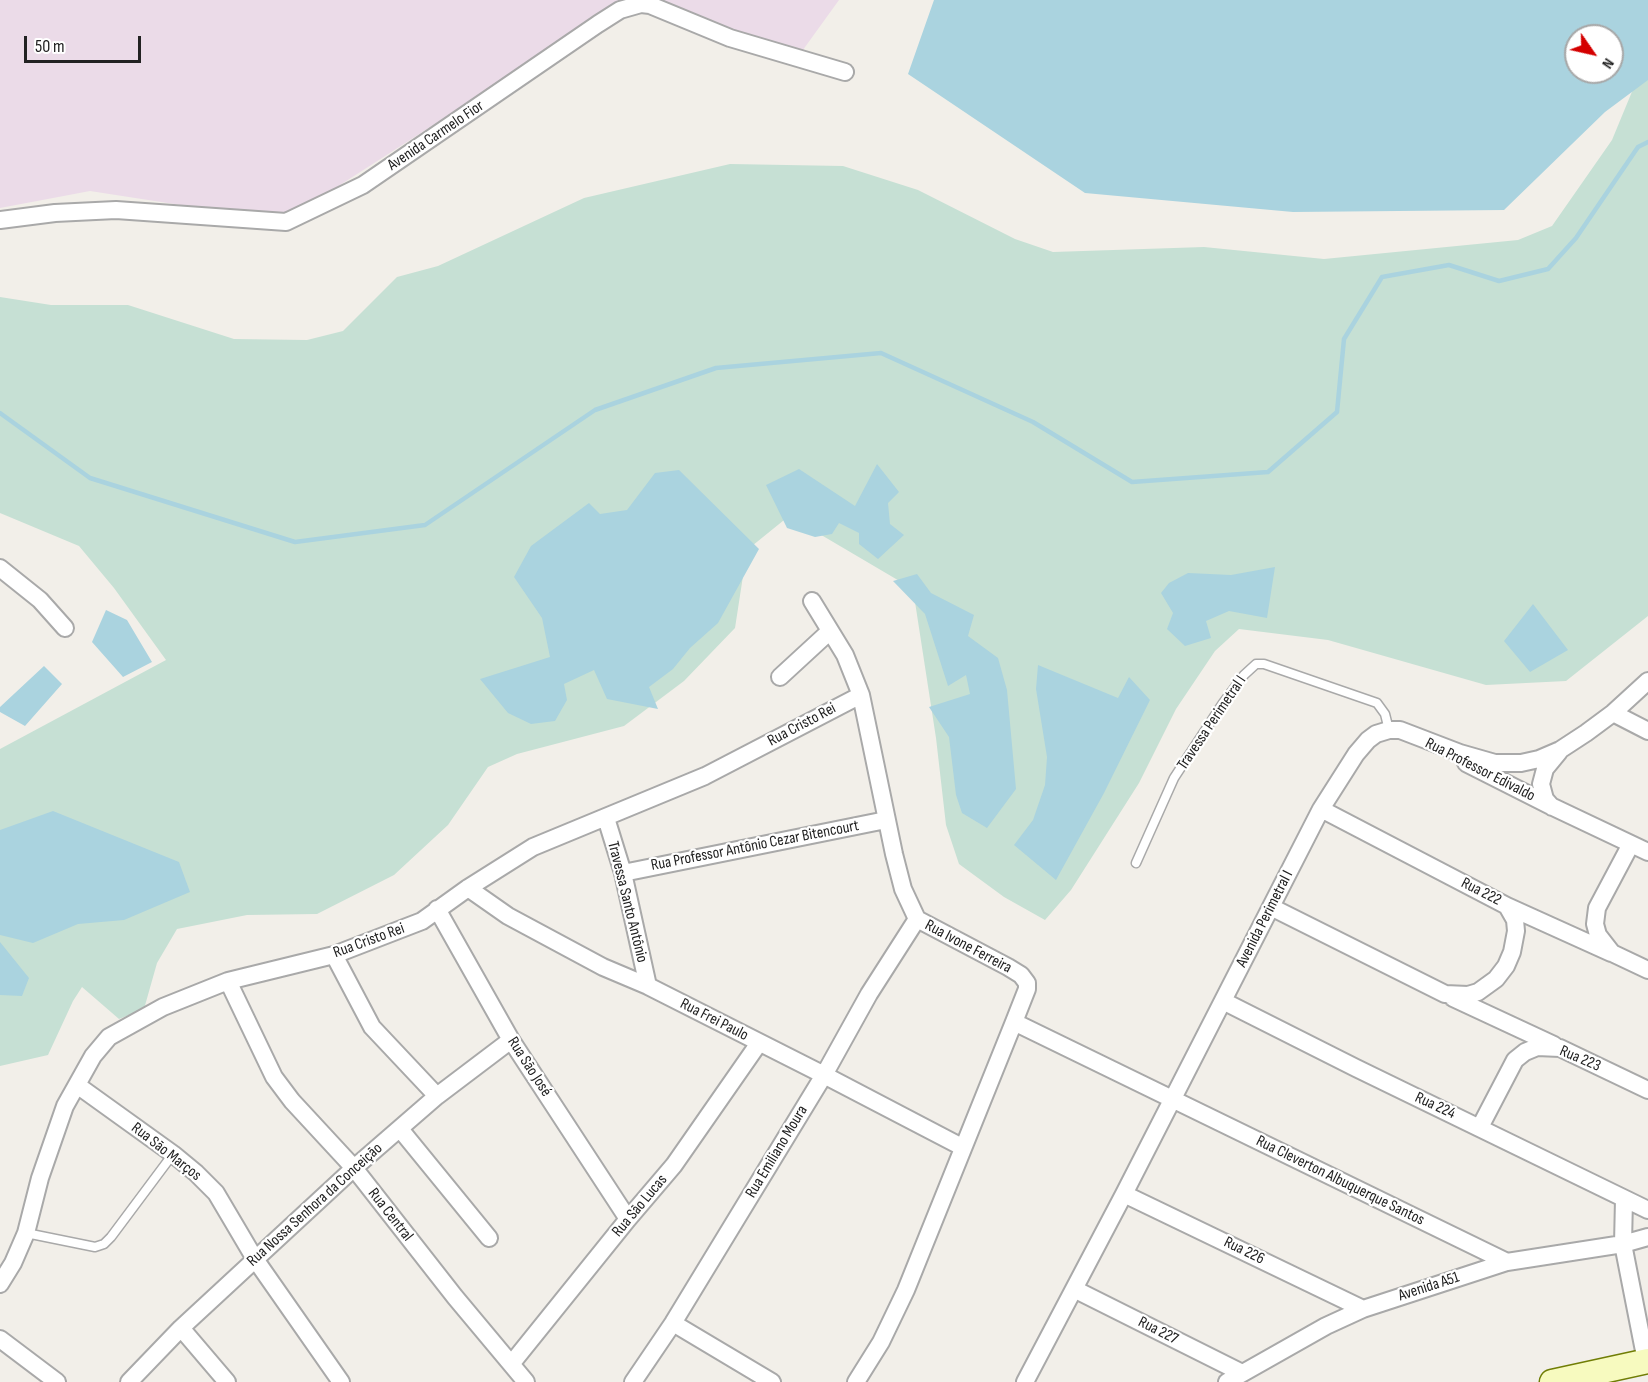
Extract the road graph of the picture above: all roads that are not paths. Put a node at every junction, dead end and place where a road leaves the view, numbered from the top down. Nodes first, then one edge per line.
1 (845, 72) dead end
2 (0, 220) edge
3 (0, 568) edge
4 (812, 601) dead end
5 (65, 628) dead end
6 (830, 631) junction
7 (780, 677) dead end
8 (1648, 681) edge
9 (861, 695) junction
10 (1613, 713) junction
11 (1648, 730) edge
12 (1398, 731) junction
13 (1560, 750) junction
14 (1553, 807) junction
15 (1321, 809) junction
16 (606, 818) junction
17 (886, 820) junction
18 (1630, 844) junction
19 (1648, 852) edge
20 (1136, 863) dead end
21 (623, 873) junction
22 (468, 888) junction
23 (1508, 906) junction
24 (1271, 907) junction
25 (437, 909) junction
26 (917, 920) junction
27 (1612, 953) junction
28 (334, 956) junction
29 (1648, 970) edge
30 (228, 981) junction
31 (648, 986) junction
32 (1445, 994) junction
33 (1223, 1001) junction
34 (1014, 1022) junction
35 (511, 1040) junction
36 (759, 1043) junction
37 (1560, 1048) junction
38 (824, 1075) junction
39 (77, 1085) junction
40 (1648, 1090) edge
41 (437, 1096) junction
42 (1173, 1100) junction
43 (1480, 1127) junction
44 (400, 1129) junction
45 (962, 1147) junction
46 (173, 1154) junction
47 (354, 1168) junction
48 (1124, 1194) junction
49 (1624, 1198) junction
50 (1648, 1210) edge
51 (628, 1219) junction
52 (26, 1233) junction
53 (1648, 1237) edge
54 (489, 1238) dead end
55 (1623, 1244) junction
56 (255, 1259) junction
57 (1507, 1262) junction
58 (0, 1284) edge
59 (1074, 1289) junction
60 (1363, 1308) junction
61 (673, 1323) junction
62 (181, 1328) junction
63 (0, 1338) edge
64 (1647, 1361) edge
65 (512, 1363) junction
66 (1242, 1372) junction
67 (57, 1382) edge
68 (129, 1382) edge
69 (227, 1382) edge
70 (341, 1382) edge
71 (526, 1382) edge
72 (633, 1382) edge
73 (772, 1382) edge
74 (856, 1382) edge
75 (1025, 1382) edge
76 (1227, 1382) edge
77 (1552, 1382) edge

1 - 2 street, Avenida Carmelo Fior
3 - 5 street
4 - 6 street, Rua Ivone Ferreira
6 - 7 street
6 - 9 street, Rua Ivone Ferreira
8 - 10 street
9 - 16 street, Rua Cristo Rei
9 - 17 street, Rua Ivone Ferreira
10 - 11 street
10 - 13 street
12 - 13 street
12 - 14 street, Rua Professor Edivaldo
12 - 15 street, Avenida Perimetral I
12 - 20 lane, Travessa Perimetral I
13 - 14 street, Rua Professor Edivaldo
14 - 18 street, Rua Professor Edivaldo
15 - 23 street, Rua 222
15 - 24 street, Avenida Perimetral I
16 - 21 street, Travessa Santo Antônio
16 - 22 street, Rua Cristo Rei
17 - 21 street, Rua Professor Antônio Cezar Bitencourt
17 - 26 street, Rua Ivone Ferreira
18 - 19 street, Rua Professor Edivaldo
18 - 27 street
21 - 31 street, Travessa Santo Antônio
22 - 25 street, Rua Cristo Rei
22 - 31 street, Rua Frei Paulo
23 - 27 street
23 - 32 street, Rua 222
24 - 32 street, Rua 222
24 - 33 street, Avenida Perimetral I
25 - 28 street, Rua Cristo Rei
25 - 35 street, Rua São José
26 - 34 street, Rua Ivone Ferreira
26 - 38 street, Rua Emiliano Moura
27 - 29 street
28 - 30 street, Rua Cristo Rei
28 - 41 street
30 - 39 street, Rua Cristo Rei
30 - 47 street, Rua Central
31 - 36 street, Rua Frei Paulo
32 - 37 street
33 - 42 street, Avenida Perimetral I
33 - 43 street, Rua 224
34 - 42 street, Rua Cleverton Albuquerque Santos
34 - 45 street, Rua Ivone Ferreira
35 - 41 street, Rua Nossa Senhora da Conceição
35 - 51 street, Rua São José
36 - 38 street, Rua Frei Paulo
36 - 51 street, Rua São Lucas
37 - 40 street, Rua 223
37 - 43 street, Rua 223
38 - 45 street, Rua Frei Paulo
38 - 61 street, Rua Emiliano Moura
39 - 46 street, Rua São Marços
39 - 52 street, Rua Cristo Rei
41 - 44 street, Rua Nossa Senhora da Conceição
42 - 48 street, Avenida Perimetral I
42 - 57 street, Rua Cleverton Albuquerque Santos
43 - 49 street, Rua 224
44 - 47 street, Rua Nossa Senhora da Conceição
44 - 54 street
45 - 74 street, Rua Ivone Ferreira
46 - 52 lane
46 - 56 street, Rua São Marços
47 - 56 street, Rua Nossa Senhora da Conceição
47 - 65 street, Rua Central
48 - 59 street, Avenida Perimetral I
48 - 60 street, Rua 226
49 - 50 street, Rua 224
49 - 55 street
51 - 65 street, Rua São Lucas
52 - 58 street, Rua Cristo Rei
53 - 55 street, Avenida A51
55 - 57 street, Avenida A51
55 - 64 street
56 - 62 street, Rua Nossa Senhora da Conceição
56 - 70 street, Rua São Marços
57 - 60 street, Avenida A51
59 - 66 street, Rua 227
59 - 75 street, Avenida Perimetral I
60 - 66 street, Avenida A51
61 - 72 street, Rua Emiliano Moura
61 - 73 street
62 - 68 street, Rua Nossa Senhora da Conceição
62 - 69 street
63 - 67 street
64 - 77 street
65 - 71 street, Rua Central
66 - 76 street, Avenida A51

